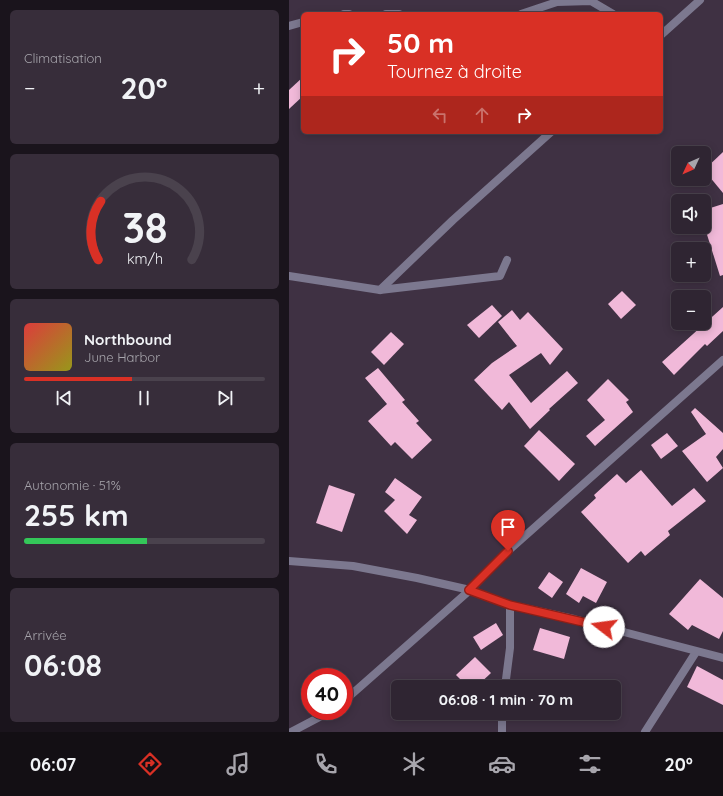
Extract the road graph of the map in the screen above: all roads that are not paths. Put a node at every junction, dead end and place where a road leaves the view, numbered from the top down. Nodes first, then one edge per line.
1 (700, 0) edge
2 (527, 12) edge
3 (610, 12) edge
4 (301, 23) edge
5 (289, 26) edge
6 (663, 33) edge
7 (549, 134) edge
8 (507, 260) dead end
9 (289, 276) edge
10 (380, 290) junction
11 (723, 360) edge
12 (289, 561) edge
13 (469, 590) junction
14 (510, 605) junction
15 (697, 652) junction
16 (723, 658) edge
17 (506, 680) edge
18 (353, 693) edge
19 (314, 720) edge
20 (503, 720) edge
21 (291, 732) edge
22 (502, 732) edge
23 (645, 732) edge

1 - 6 street
2 - 3 street
4 - 5 street
7 - 10 street
8 - 10 street
9 - 10 street
11 - 13 street
12 - 13 street
13 - 14 street
13 - 18 street
14 - 15 street
14 - 17 street
15 - 16 street
15 - 23 street
19 - 21 street
20 - 22 street

